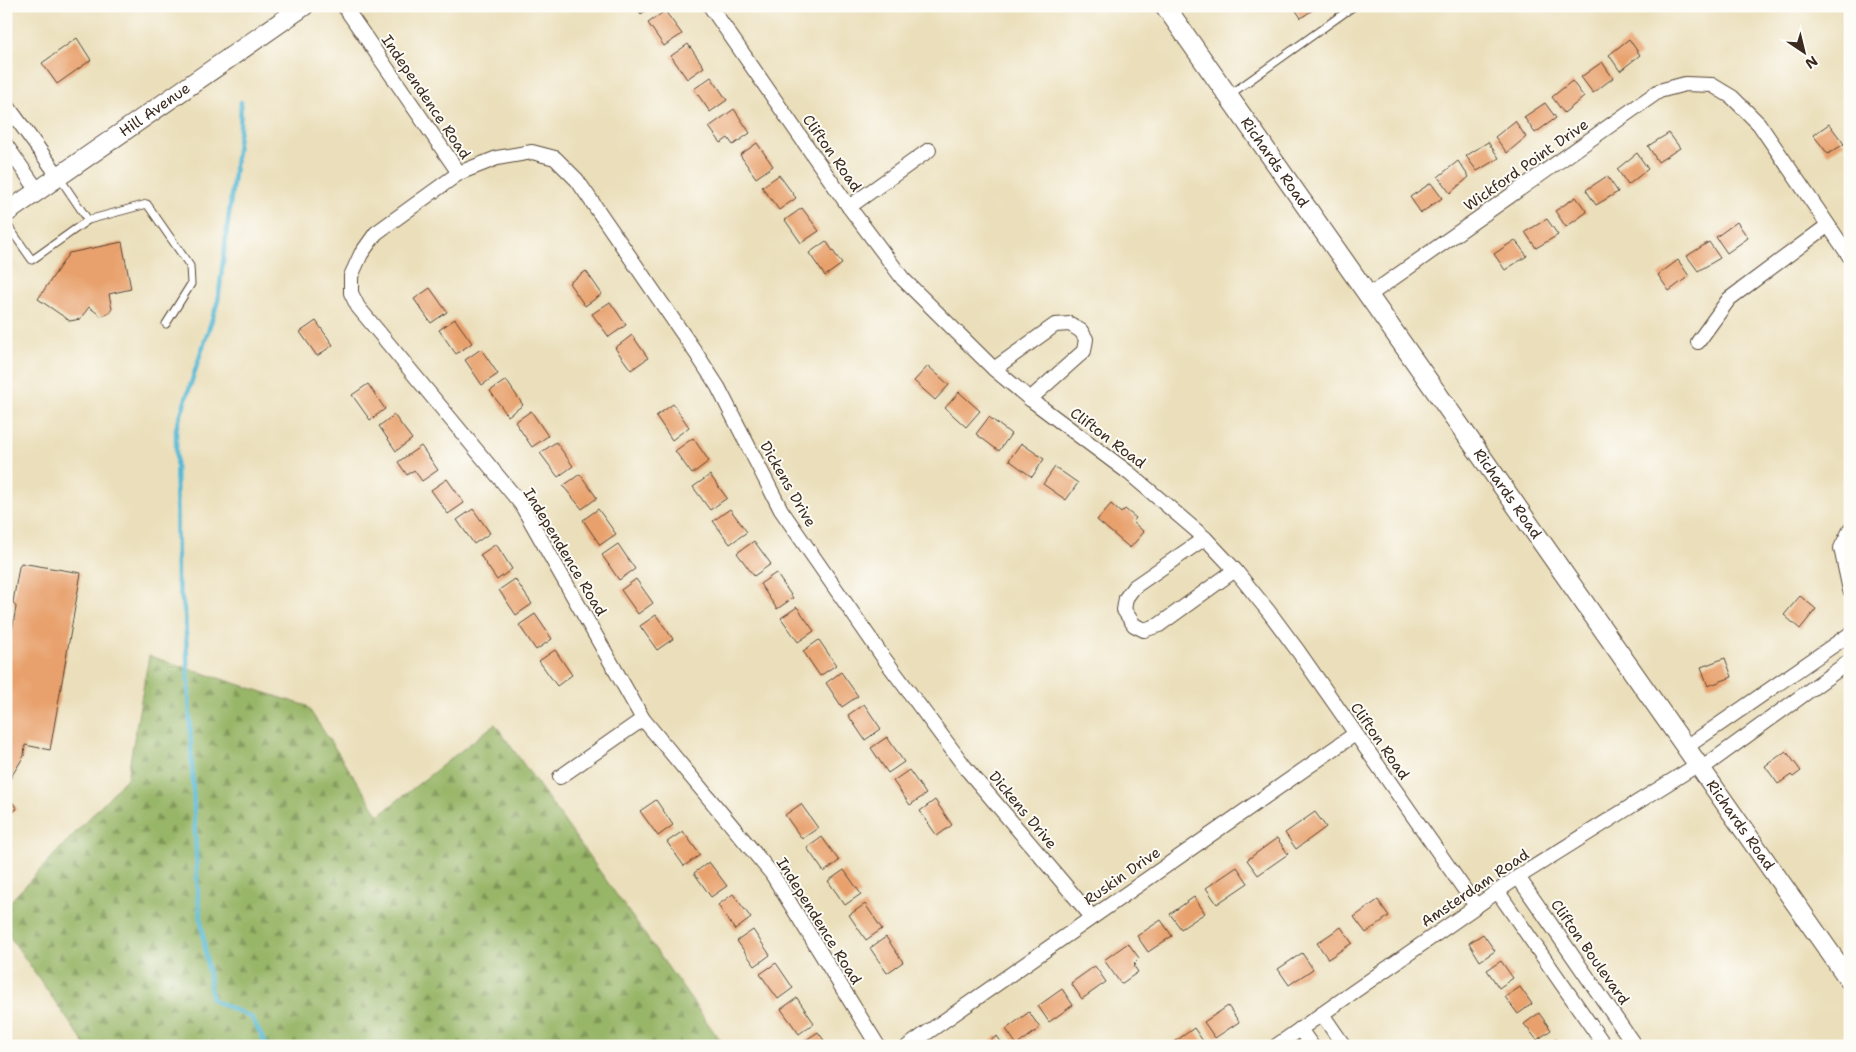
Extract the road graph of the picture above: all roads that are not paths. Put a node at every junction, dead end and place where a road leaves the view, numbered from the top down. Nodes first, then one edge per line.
1 (304, 6) edge
2 (344, 6) edge
3 (1165, 6) edge
4 (1354, 6) edge
5 (714, 8) edge
6 (1228, 96) junction
7 (6, 104) edge
8 (6, 145) edge
9 (929, 150) dead end
10 (459, 172) junction
11 (59, 176) junction
12 (38, 191) junction
13 (849, 207) junction
14 (6, 213) edge
15 (88, 220) junction
16 (6, 223) edge
17 (1827, 226) junction
18 (1850, 257) edge
19 (1368, 296) junction
20 (166, 324) dead end
21 (1698, 342) dead end
22 (994, 369) junction
23 (1030, 399) junction
24 (1850, 530) edge
25 (1205, 538) junction
26 (1235, 570) junction
27 (1850, 590) edge
28 (1850, 634) edge
29 (1850, 662) edge
30 (643, 719) junction
31 (1355, 734) junction
32 (1685, 748) junction
33 (1699, 767) junction
34 (560, 778) dead end
35 (1518, 877) junction
36 (1498, 892) junction
37 (1476, 906) junction
38 (1092, 917) junction
39 (1850, 981) edge
40 (1322, 1014) junction
41 (1300, 1029) junction
42 (878, 1046) edge
43 (908, 1046) edge
44 (1276, 1046) edge
45 (1312, 1046) edge
46 (1344, 1046) edge
47 (1605, 1046) edge
48 (1635, 1046) edge

1 - 11 street, Hill Avenue
2 - 10 street, Independence Road
3 - 6 street, Richards Road
4 - 6 lane
5 - 13 street, Clifton Road
6 - 19 street, Richards Road
7 - 11 street
8 - 12 street
9 - 13 street
10 - 30 street, Independence Road
10 - 38 street, Dickens Drive
11 - 12 street, Hill Avenue
11 - 15 lane
12 - 14 street, Hill Avenue
13 - 22 street, Clifton Road
15 - 16 lane
15 - 20 lane
17 - 18 street
17 - 19 street, Wickford Point Drive
17 - 21 street
19 - 32 street, Richards Road
22 - 23 street, Clifton Road
22 - 23 street
23 - 25 street, Clifton Road
24 - 27 street
25 - 26 street, Clifton Road
25 - 26 street
26 - 31 street, Clifton Road
28 - 32 street
29 - 33 street, Amsterdam Road
30 - 34 street
30 - 42 street, Independence Road
31 - 37 street, Clifton Road
31 - 38 street, Ruskin Drive
32 - 33 street, Richards Road
33 - 35 street, Amsterdam Road
33 - 39 street, Richards Road
35 - 36 street, Amsterdam Road
35 - 48 street, Clifton Boulevard
36 - 37 street, Amsterdam Road
36 - 47 street
37 - 40 street, Amsterdam Road
38 - 43 street, Ruskin Drive
40 - 41 street, Amsterdam Road
40 - 46 street
41 - 44 street, Amsterdam Road
41 - 45 street

